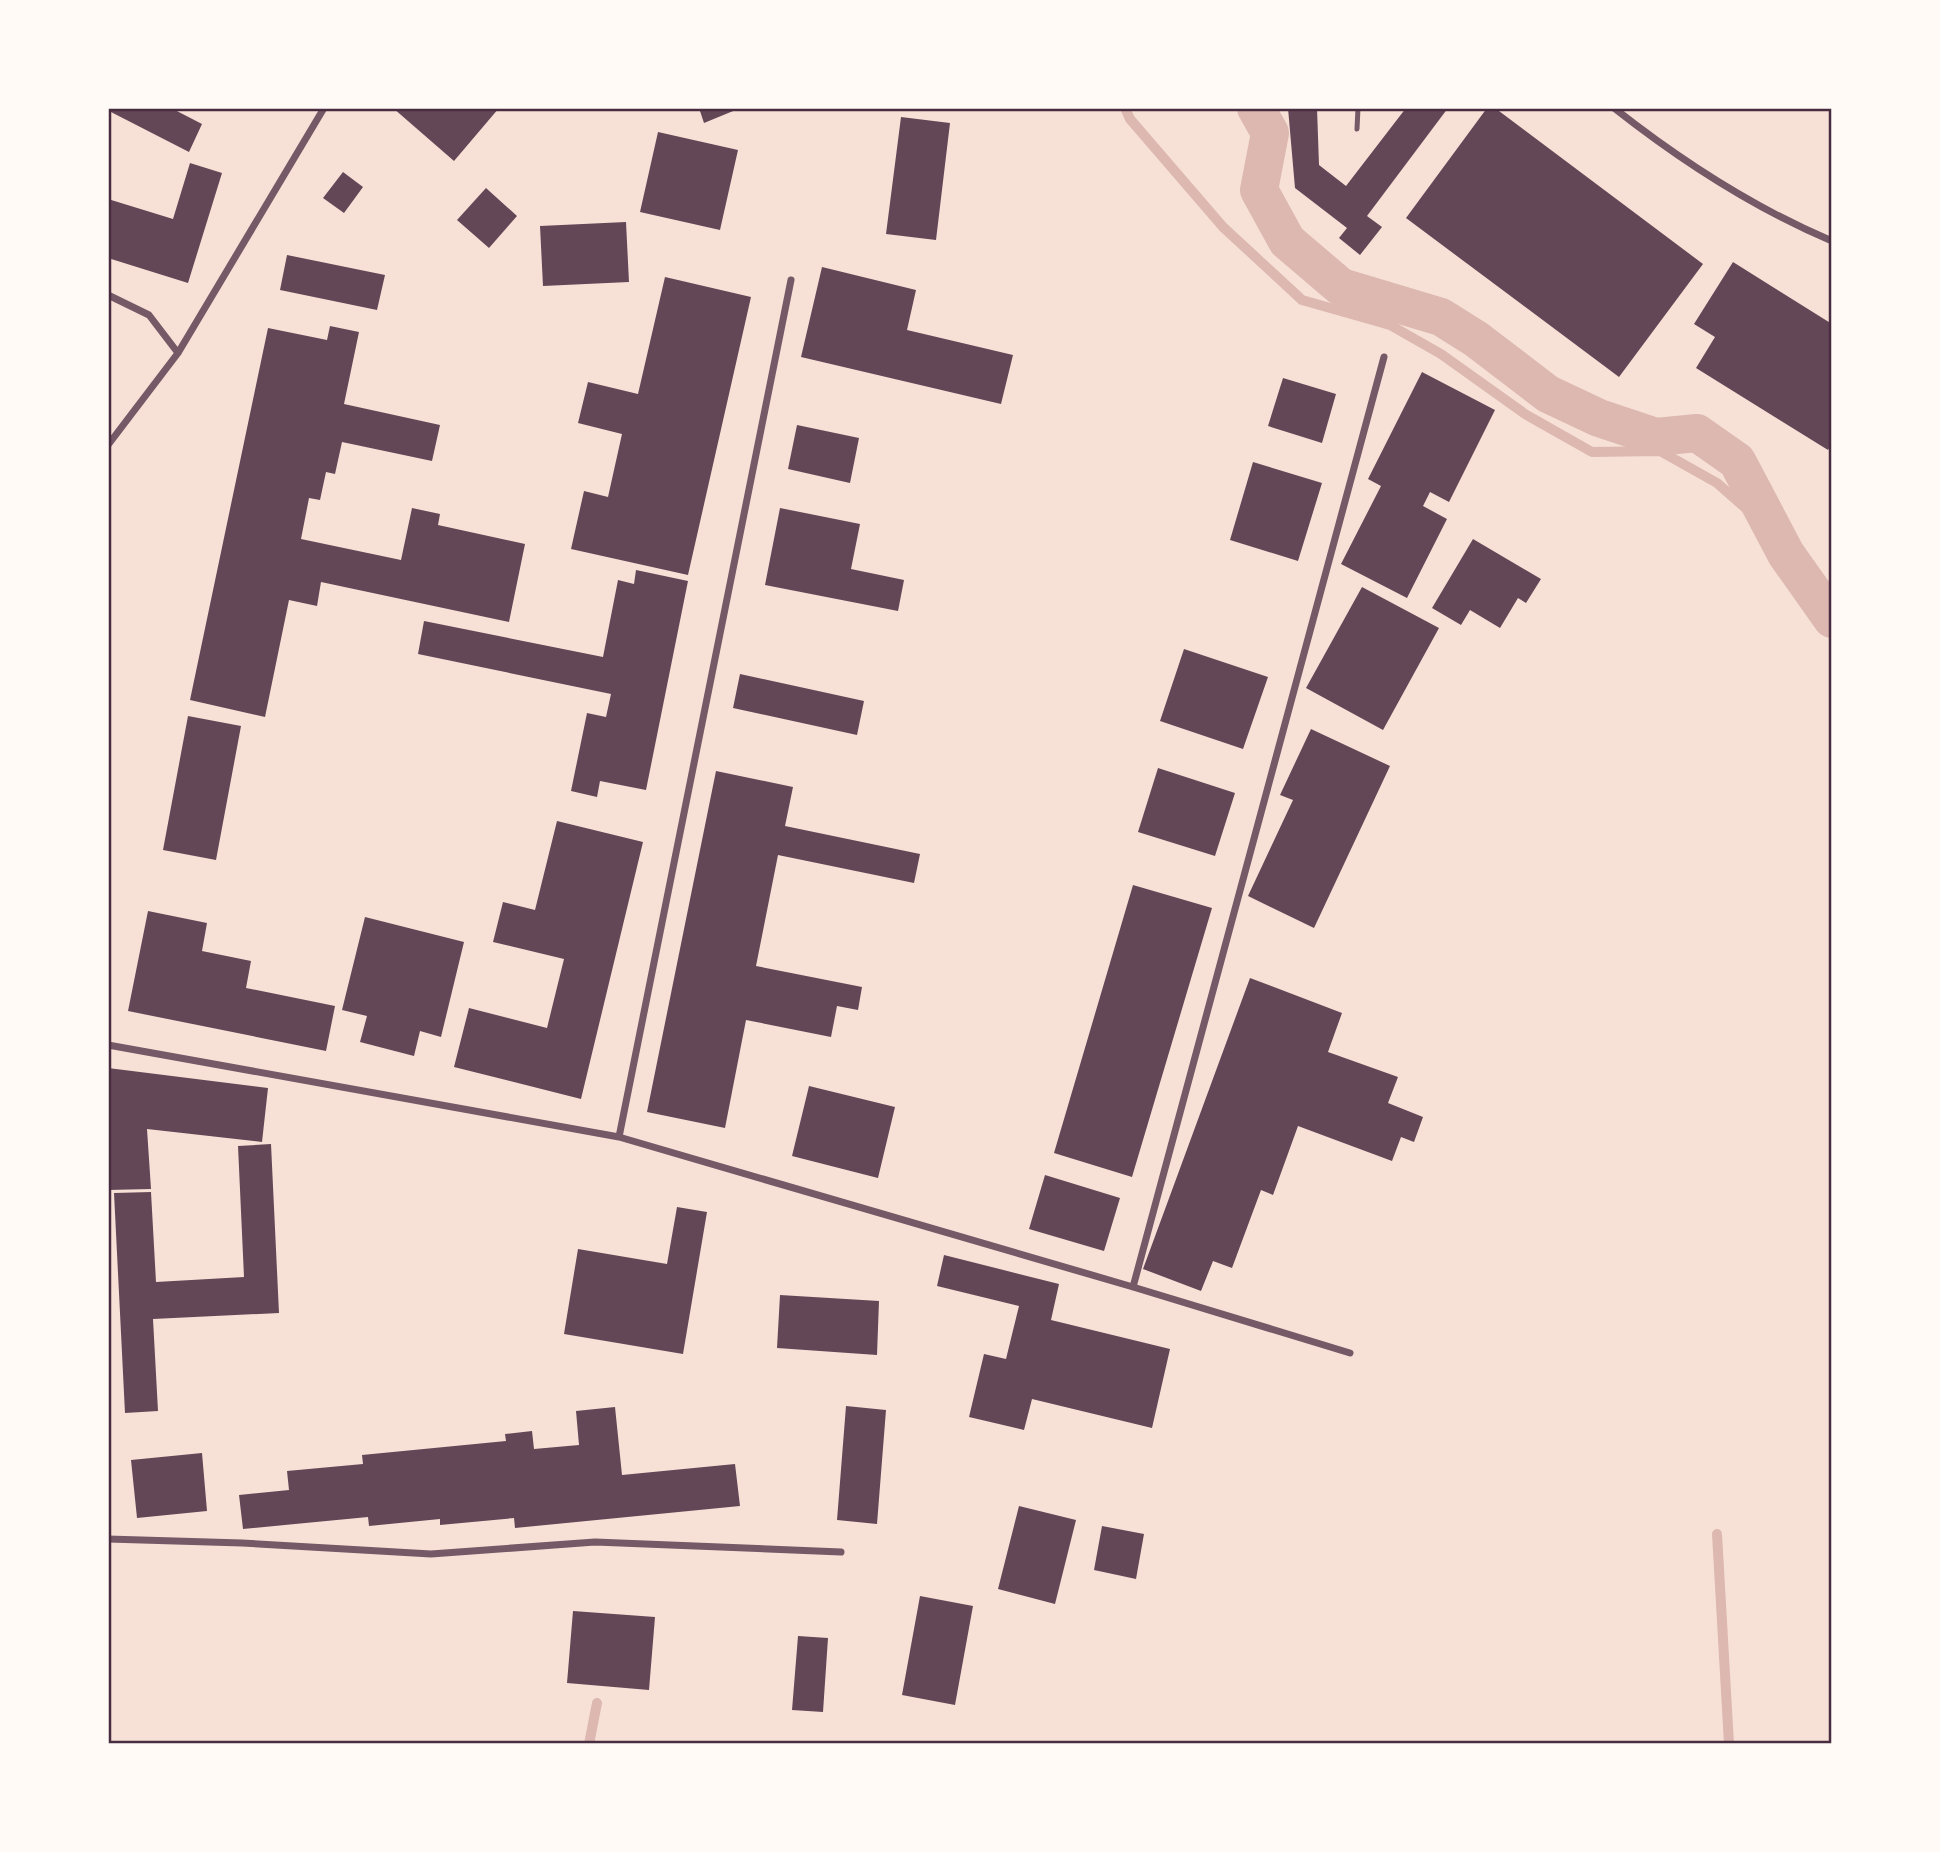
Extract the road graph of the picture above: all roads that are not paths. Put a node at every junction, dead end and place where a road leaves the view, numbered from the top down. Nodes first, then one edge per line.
1 (1358, 108) edge
2 (1614, 108) edge
3 (323, 109) edge
4 (1357, 130) dead end
5 (1832, 241) edge
6 (791, 280) dead end
7 (108, 295) edge
8 (178, 353) junction
9 (1384, 357) dead end
10 (108, 445) edge
11 (108, 1045) edge
12 (619, 1137) junction
13 (1133, 1287) junction
14 (1350, 1353) dead end
15 (108, 1539) edge
16 (841, 1552) dead end

1 - 4 lane
2 - 5 street
3 - 8 street
6 - 12 street
7 - 8 street
8 - 10 street
9 - 13 street
11 - 12 street
12 - 13 street
13 - 14 street
15 - 16 street

